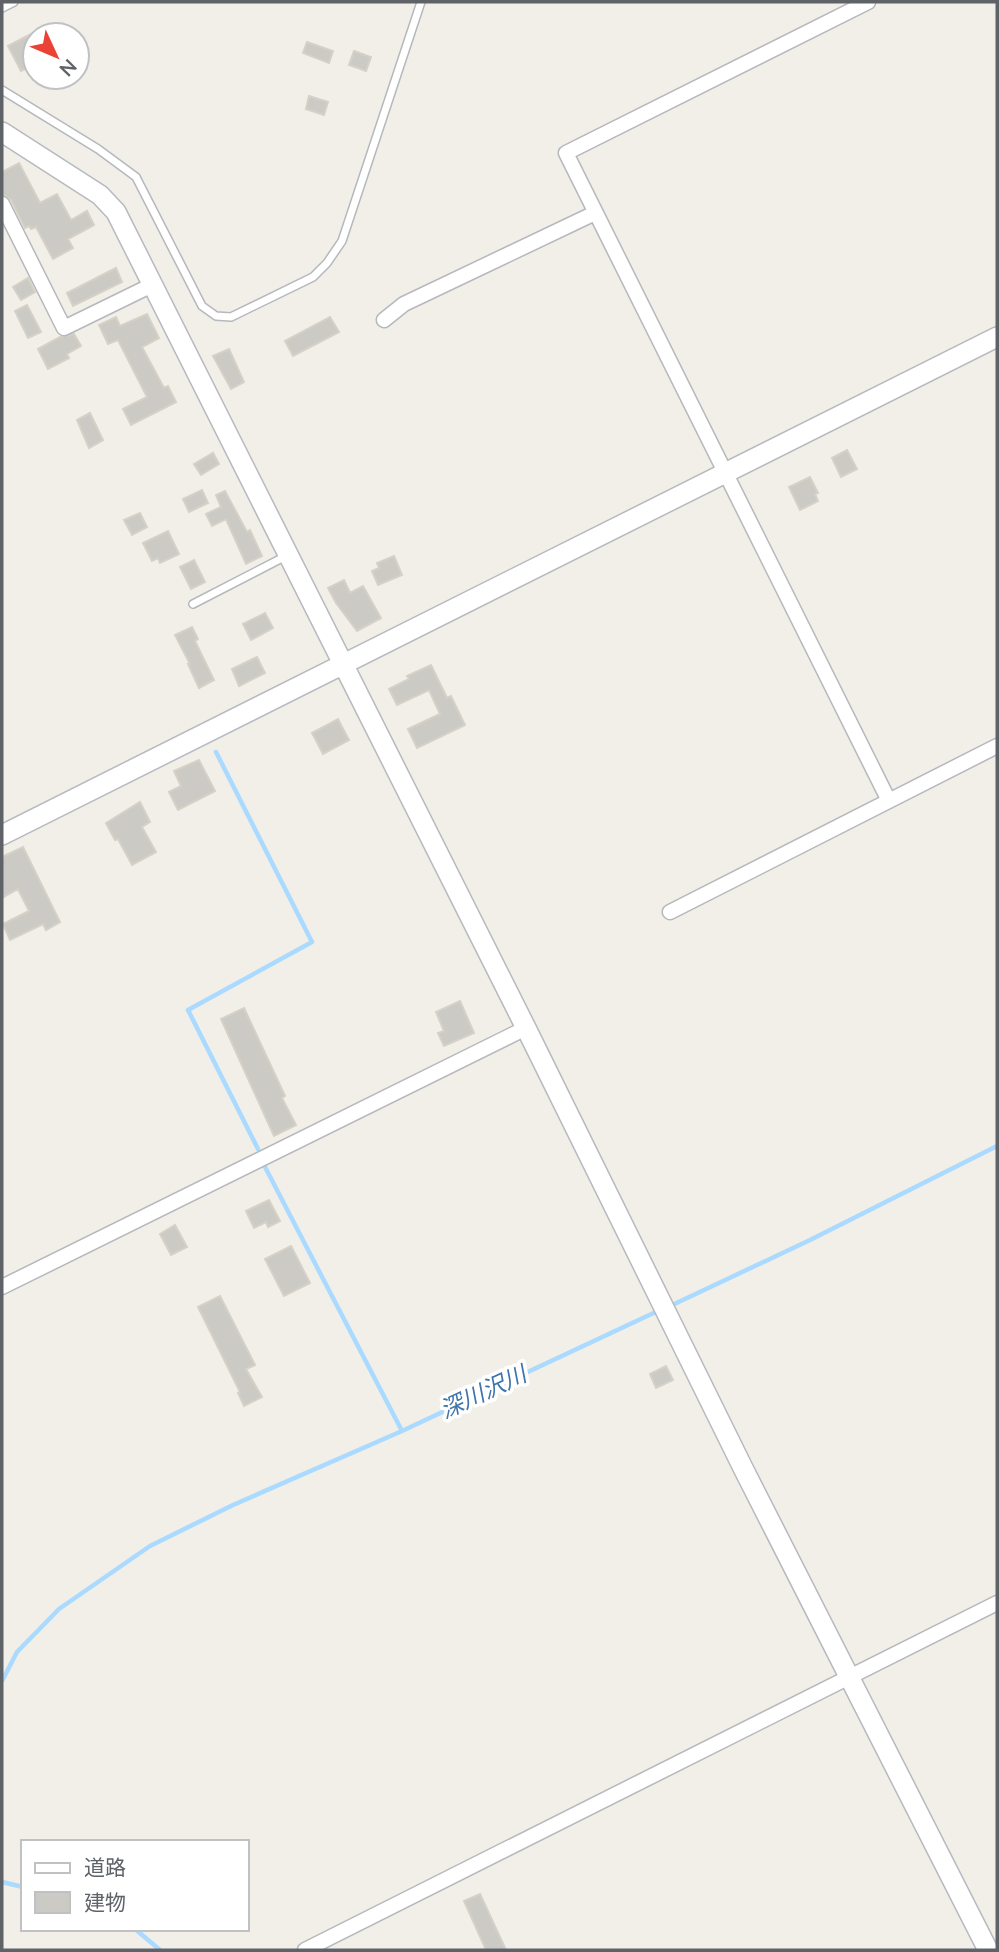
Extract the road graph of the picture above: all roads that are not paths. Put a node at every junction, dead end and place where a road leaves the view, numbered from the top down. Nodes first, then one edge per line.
1 (14, 2) edge
2 (421, 2) edge
3 (868, 2) edge
4 (2, 8) edge
5 (2, 90) edge
6 (2, 133) edge
7 (2, 204) edge
8 (595, 213) junction
9 (152, 285) junction
10 (384, 320) dead end
11 (997, 337) edge
12 (727, 473) junction
13 (288, 555) junction
14 (193, 604) dead end
15 (343, 665) junction
16 (997, 747) edge
17 (889, 801) junction
18 (2, 835) edge
19 (670, 912) dead end
20 (526, 1028) junction
21 (2, 1287) edge
22 (997, 1603) edge
23 (848, 1678) junction
24 (304, 1950) edge
25 (988, 1950) edge

1 - 4 lane
2 - 5 lane
3 - 8 street
6 - 9 street
7 - 9 street
8 - 10 street
8 - 12 street
9 - 13 street
11 - 12 street
12 - 15 street
12 - 17 street
13 - 14 lane
13 - 15 street
15 - 18 street
15 - 20 street
16 - 17 street
17 - 19 street
20 - 21 street
20 - 23 street
22 - 23 street
23 - 24 street
23 - 25 street

